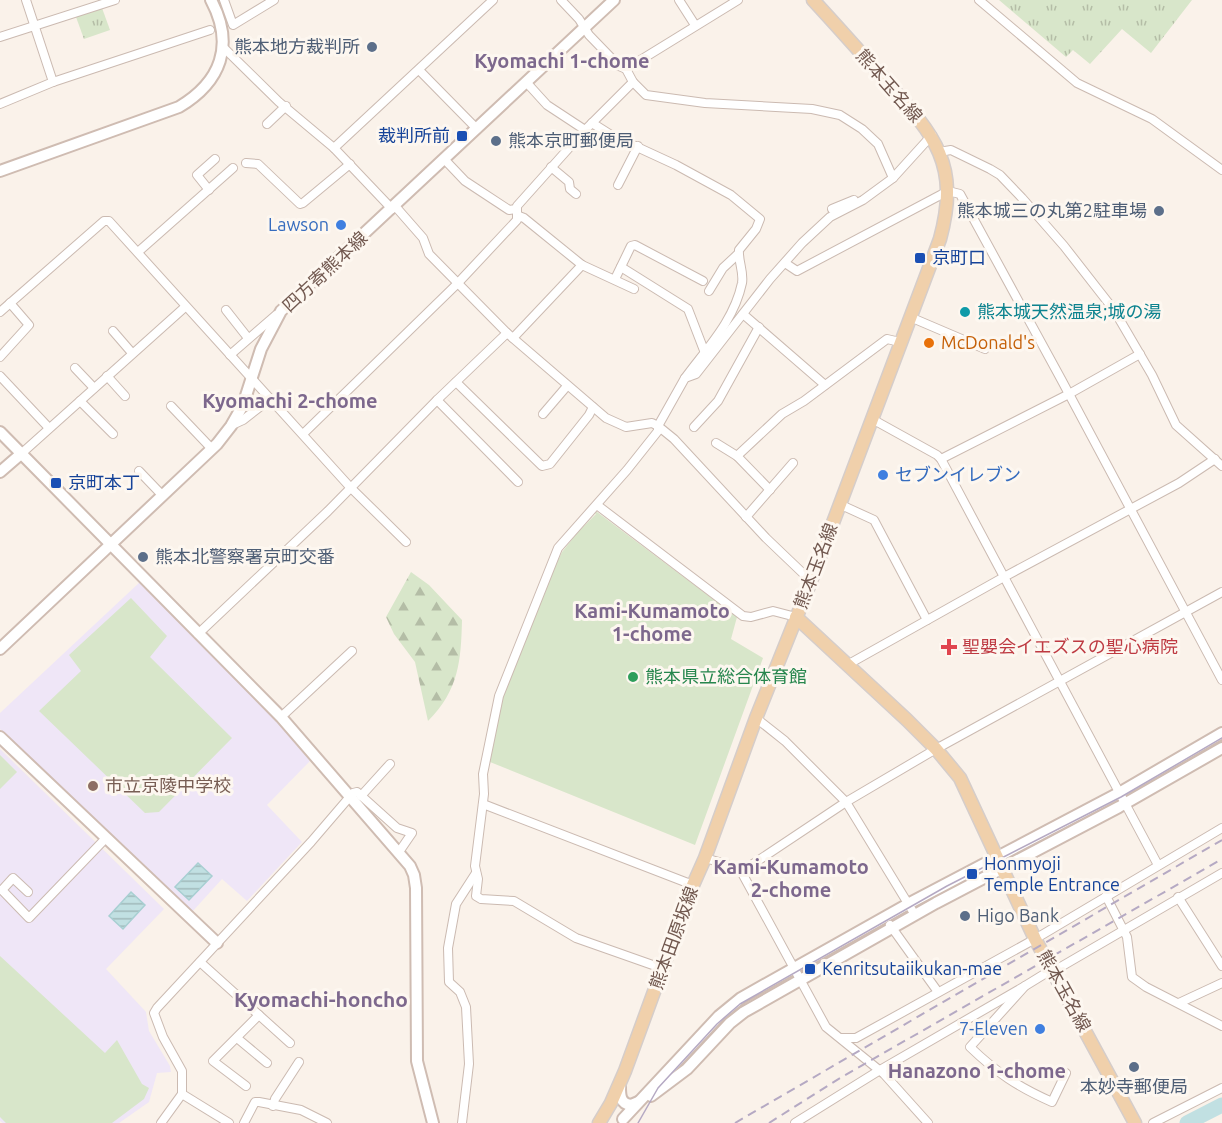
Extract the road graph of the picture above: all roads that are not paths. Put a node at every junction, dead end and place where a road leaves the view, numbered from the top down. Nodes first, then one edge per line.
1 (26, 0) edge
2 (114, 0) edge
3 (211, 0) edge
4 (224, 0) edge
5 (274, 0) edge
6 (493, 0) edge
7 (561, 0) edge
8 (614, 0) edge
9 (679, 0) edge
10 (738, 0) edge
11 (813, 0) edge
12 (980, 0) edge
13 (695, 25) junction
14 (34, 27) junction
15 (585, 28) junction
16 (210, 30) dead end
17 (0, 38) edge
18 (224, 48) junction
19 (626, 69) junction
20 (419, 70) junction
21 (53, 82) junction
22 (633, 82) junction
23 (527, 83) junction
24 (0, 104) edge
25 (286, 106) junction
26 (592, 123) junction
27 (267, 124) dead end
28 (477, 129) junction
29 (585, 130) junction
30 (932, 135) junction
31 (638, 146) junction
32 (334, 148) junction
33 (939, 152) junction
34 (445, 160) junction
35 (246, 164) dead end
36 (350, 164) junction
37 (213, 165) dead end
38 (551, 167) junction
39 (233, 168) dead end
40 (1222, 170) edge
41 (0, 171) edge
42 (893, 178) junction
43 (618, 185) dead end
44 (209, 190) junction
45 (948, 191) junction
46 (576, 194) dead end
47 (867, 197) junction
48 (394, 208) junction
49 (832, 208) dead end
50 (517, 213) junction
51 (138, 252) junction
52 (738, 254) junction
53 (785, 263) junction
54 (582, 266) junction
55 (621, 267) junction
56 (615, 279) junction
57 (702, 281) dead end
58 (457, 284) junction
59 (634, 289) dead end
60 (709, 291) dead end
61 (10, 303) junction
62 (185, 307) junction
63 (225, 310) dead end
64 (281, 311) junction
65 (0, 312) edge
66 (743, 314) junction
67 (910, 317) junction
68 (759, 327) junction
69 (113, 331) dead end
70 (510, 336) junction
71 (249, 338) junction
72 (900, 342) junction
73 (985, 349) dead end
74 (705, 353) junction
75 (132, 354) junction
76 (1140, 354) junction
77 (230, 355) junction
78 (0, 357) edge
79 (75, 368) dead end
80 (0, 376) edge
81 (107, 376) junction
82 (252, 378) junction
83 (685, 378) junction
84 (456, 382) junction
85 (825, 385) junction
86 (567, 386) junction
87 (94, 388) junction
88 (1069, 394) junction
89 (124, 396) dead end
90 (270, 399) junction
91 (437, 400) junction
92 (80, 401) junction
93 (171, 406) dead end
94 (593, 407) junction
95 (543, 414) dead end
96 (872, 419) junction
97 (231, 426) junction
98 (658, 426) junction
99 (694, 427) dead end
100 (49, 428) junction
101 (0, 432) edge
102 (113, 434) dead end
103 (303, 434) junction
104 (716, 443) dead end
105 (212, 449) junction
106 (22, 453) junction
107 (737, 456) junction
108 (941, 459) junction
109 (1215, 459) junction
110 (793, 463) dead end
111 (1222, 466) edge
112 (138, 471) dead end
113 (0, 472) edge
114 (518, 482) dead end
115 (350, 488) junction
116 (770, 490) junction
117 (162, 495) junction
118 (839, 504) junction
119 (597, 505) junction
120 (1130, 509) junction
121 (746, 517) junction
122 (406, 542) dead end
123 (111, 545) junction
124 (1004, 577) junction
125 (811, 580) junction
126 (1222, 592) edge
127 (1187, 612) junction
128 (796, 617) junction
129 (927, 620) junction
130 (198, 634) junction
131 (0, 649) edge
132 (352, 651) dead end
133 (847, 665) junction
134 (1222, 680) edge
135 (1060, 681) junction
136 (281, 717) junction
137 (756, 718) junction
138 (1222, 733) edge
139 (0, 737) edge
140 (1222, 748) edge
141 (936, 749) junction
142 (390, 764) dead end
143 (1119, 793) junction
144 (355, 796) junction
145 (846, 802) junction
146 (483, 804) junction
147 (1125, 804) junction
148 (1221, 832) edge
149 (106, 838) junction
150 (399, 852) junction
151 (705, 858) junction
152 (999, 862) junction
153 (1158, 865) junction
154 (476, 873) junction
155 (742, 873) junction
156 (1222, 873) edge
157 (693, 885) junction
158 (28, 892) dead end
159 (1106, 896) junction
160 (1178, 897) junction
161 (908, 904) junction
162 (915, 915) junction
163 (885, 917) junction
164 (892, 928) junction
165 (1124, 929) junction
166 (1035, 939) junction
167 (217, 943) junction
168 (200, 962) junction
169 (1222, 966) edge
170 (664, 969) junction
171 (793, 969) junction
172 (1052, 971) junction
173 (799, 981) junction
174 (1222, 984) edge
175 (1025, 986) junction
176 (938, 992) junction
177 (1179, 1003) junction
178 (259, 1015) junction
179 (1222, 1026) edge
180 (237, 1038) junction
181 (841, 1038) junction
182 (291, 1043) dead end
183 (299, 1062) dead end
184 (267, 1064) dead end
185 (880, 1070) junction
186 (1066, 1073) dead end
187 (620, 1082) junction
188 (246, 1086) dead end
189 (1222, 1088) edge
190 (182, 1094) junction
191 (638, 1101) junction
192 (273, 1106) junction
193 (216, 1120) edge
194 (620, 1121) edge
195 (161, 1123) edge
196 (229, 1123) edge
197 (244, 1123) edge
198 (327, 1123) edge
199 (433, 1123) edge
200 (462, 1123) edge
201 (599, 1123) edge
202 (795, 1123) edge
203 (928, 1123) edge
204 (1136, 1123) edge
205 (1153, 1123) edge

1 - 14 street
2 - 14 street
3 - 18 street
4 - 5 street
6 - 20 street
7 - 15 street
8 - 15 street, 四方寄熊本線
9 - 13 street
10 - 13 street
11 - 30 main road, 熊本玉名線
12 - 40 street
13 - 19 street
14 - 17 street
14 - 21 street
15 - 19 street
15 - 23 street, 四方寄熊本線
16 - 21 street
18 - 25 street
18 - 41 street
19 - 22 street
20 - 28 street
20 - 32 street
21 - 24 street
22 - 26 street
22 - 42 street
23 - 28 street, 四方寄熊本線
23 - 29 street
25 - 27 street
25 - 32 street
26 - 29 street
26 - 31 street
28 - 34 street, 四方寄熊本線
29 - 38 street
30 - 33 main road, 熊本玉名線
30 - 42 street
31 - 43 street
31 - 52 street
32 - 36 street
33 - 45 main road, 熊本玉名線
33 - 76 street
34 - 48 street, 四方寄熊本線
34 - 50 street
35 - 36 street
36 - 48 street
37 - 44 street
38 - 46 street
38 - 50 street
39 - 44 street
42 - 47 street
44 - 51 street
45 - 53 street
45 - 67 main road, 熊本玉名線
45 - 88 street
47 - 49 street
47 - 53 street
48 - 58 street
48 - 64 street, 四方寄熊本線
50 - 54 street
50 - 58 street
51 - 61 street
51 - 62 street
52 - 60 street
52 - 74 street
53 - 66 street
54 - 56 street
54 - 70 street
55 - 56 street
55 - 57 street
55 - 74 street
56 - 59 street
58 - 70 street
58 - 103 street
61 - 65 street
61 - 78 street
62 - 75 street
62 - 77 street
63 - 71 street
64 - 71 street
64 - 82 street, 四方寄熊本線
66 - 68 street
66 - 83 street
67 - 72 main road, 熊本玉名線
67 - 73 street
68 - 85 street
68 - 99 street
69 - 75 street
70 - 84 street
70 - 86 street
71 - 77 street
72 - 85 street
72 - 96 main road, 熊本玉名線
74 - 83 street
75 - 81 street
76 - 88 street
76 - 109 street
77 - 82 street
79 - 87 street
80 - 100 street
81 - 87 street
81 - 89 street
82 - 90 street
82 - 97 street, 四方寄熊本線
83 - 98 street
84 - 91 street
84 - 94 street
85 - 107 street
86 - 94 street
86 - 95 street
87 - 92 street
88 - 108 street
88 - 120 street
90 - 97 street
90 - 103 street
91 - 114 street
91 - 115 street
92 - 100 street
92 - 102 street
93 - 105 street
94 - 98 street
96 - 108 street
96 - 118 main road, 熊本玉名線
97 - 105 street, 四方寄熊本線
98 - 119 street
98 - 121 street
100 - 106 street
101 - 106 street
103 - 115 street
104 - 107 street
105 - 117 street, 四方寄熊本線
106 - 113 street
106 - 123 street
107 - 116 street
108 - 124 street
109 - 111 street
109 - 120 street
110 - 116 street
112 - 117 street
115 - 122 street
115 - 130 street
116 - 121 street
117 - 123 street, 四方寄熊本線
118 - 125 main road, 熊本玉名線
118 - 129 street
119 - 128 street
119 - 146 street
120 - 124 street
120 - 127 street
121 - 125 street
123 - 130 street
123 - 131 street, 四方寄熊本線
124 - 129 street
124 - 135 street
125 - 128 main road, 熊本玉名線
126 - 127 street
127 - 134 street
127 - 135 street
128 - 133 main road, 熊本玉名線
128 - 137 main road, 熊本田原坂線
129 - 133 street
130 - 136 street
132 - 136 street
133 - 141 main road, 熊本玉名線
135 - 141 street
135 - 143 street
136 - 144 street
137 - 145 street
137 - 151 main road, 熊本田原坂線
138 - 143 street
139 - 149 street
140 - 147 street
141 - 145 street
141 - 152 main road, 熊本玉名線
142 - 144 street
143 - 147 street
143 - 152 street
144 - 150 street
144 - 150 street
144 - 167 street
145 - 155 street
145 - 161 street
146 - 154 street
146 - 157 street
147 - 152 street
147 - 153 street
148 - 153 street
149 - 158 street
149 - 167 street
150 - 199 street
151 - 155 street
151 - 157 main road, 熊本田原坂線
152 - 161 street
152 - 162 street
152 - 166 main road, 熊本玉名線
153 - 159 street
154 - 170 street
154 - 200 street
155 - 171 street
156 - 160 street
157 - 170 main road, 熊本田原坂線
159 - 165 street
159 - 166 street
160 - 165 street
160 - 169 street
161 - 162 street
161 - 163 street
162 - 164 street
163 - 164 street
163 - 171 street
164 - 173 street
164 - 176 street
165 - 172 street
165 - 177 street
166 - 172 main road, 熊本玉名線
166 - 176 street
167 - 168 street
168 - 178 street
168 - 190 street
170 - 187 main road, 熊本田原坂線
171 - 173 street
171 - 191 street
172 - 175 street
172 - 204 main road, 熊本玉名線
173 - 181 street
173 - 194 street
174 - 177 street
175 - 185 street
175 - 186 street
176 - 181 street
177 - 179 street
178 - 180 street
178 - 182 street
180 - 184 street
180 - 188 street
181 - 185 street
183 - 192 street
185 - 202 street
185 - 203 street
187 - 191 street
187 - 201 main road, 熊本田原坂線
189 - 205 street
190 - 193 street
190 - 195 street
191 - 194 street
192 - 197 street
192 - 198 street
193 - 196 street

